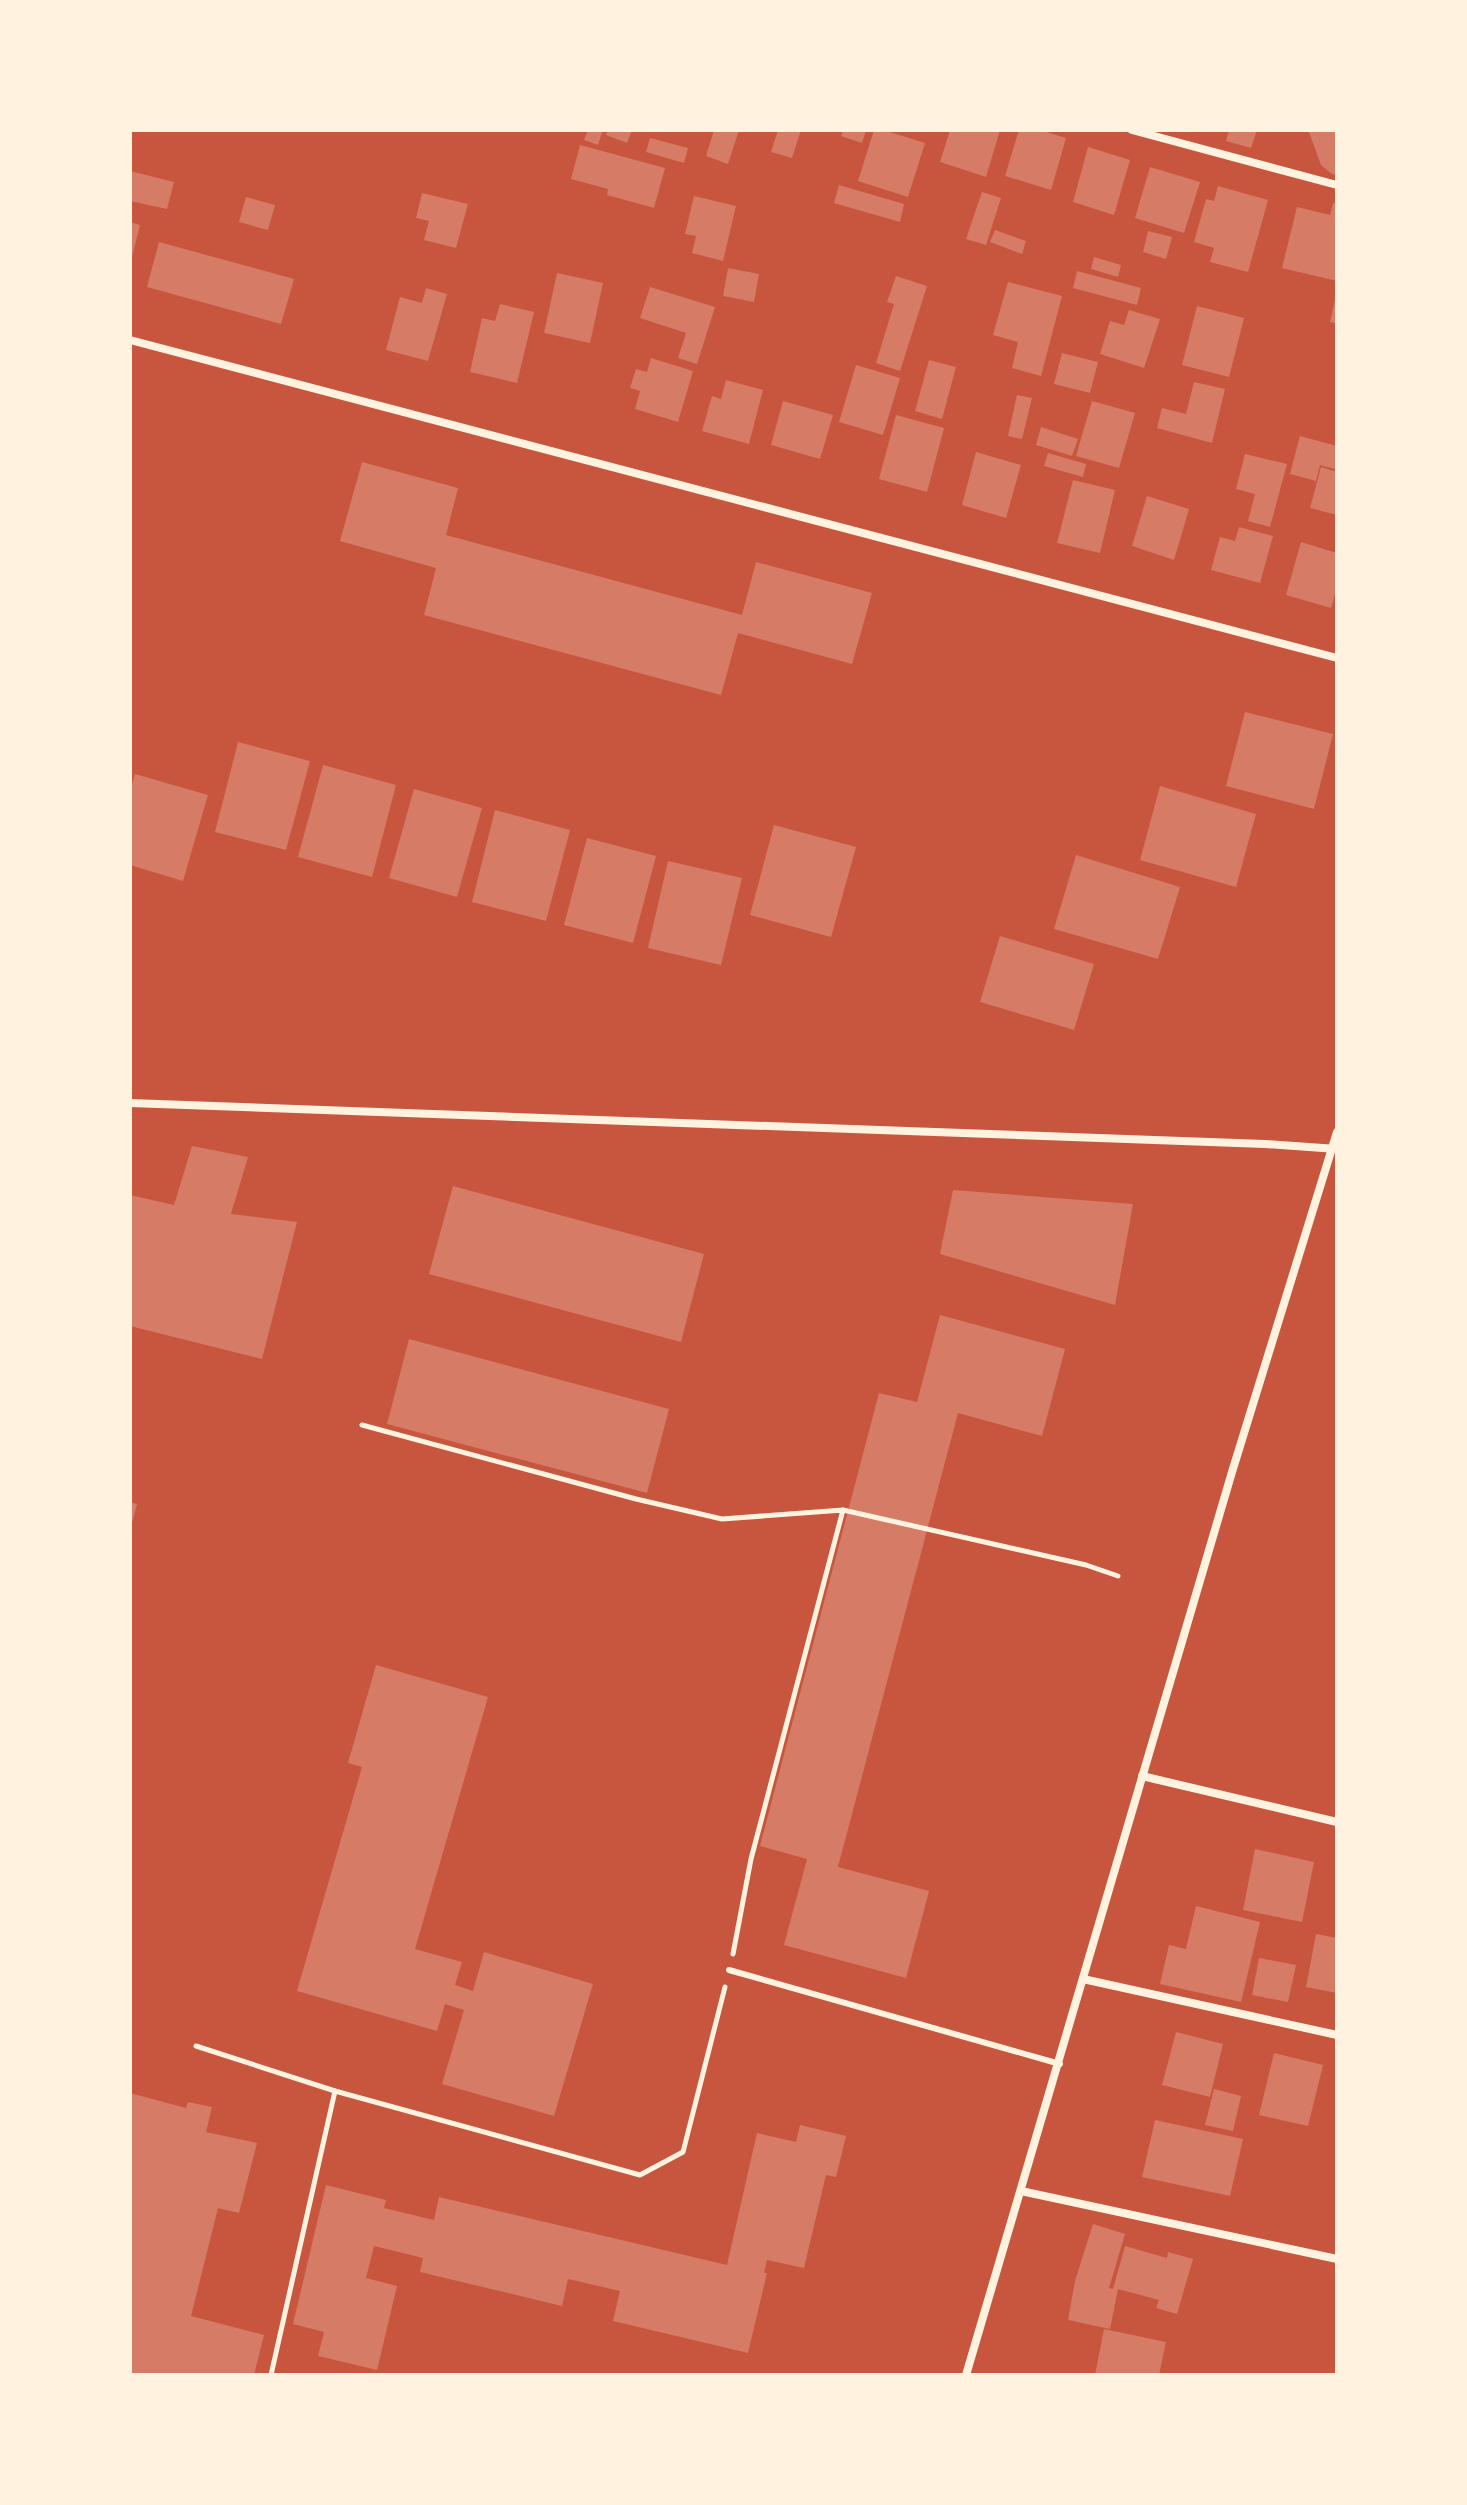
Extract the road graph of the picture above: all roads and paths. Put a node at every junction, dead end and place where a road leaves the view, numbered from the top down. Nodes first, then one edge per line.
1 (1132, 130) edge
2 (1337, 185) edge
3 (130, 340) edge
4 (1337, 658) edge
5 (130, 1103) edge
6 (1337, 1132) edge
7 (1334, 1148) edge
8 (362, 1425) dead end
9 (843, 1510) junction
10 (1118, 1576) dead end
11 (1142, 1776) junction
12 (1337, 1822) edge
13 (729, 1970) junction
14 (1083, 1979) junction
15 (1337, 2035) edge
16 (196, 2046) dead end
17 (1060, 2064) junction
18 (335, 2091) junction
19 (1021, 2191) junction
20 (1337, 2259) edge
21 (271, 2375) edge
22 (966, 2375) edge

1 - 2 street
3 - 4 street
5 - 7 street
6 - 7 street
7 - 11 street
8 - 9 path
9 - 10 path
9 - 13 path
11 - 12 street
11 - 14 street
13 - 17 lane
13 - 18 path
14 - 15 street
14 - 17 street
16 - 18 path
17 - 19 street
18 - 21 path
19 - 20 street
19 - 22 street

